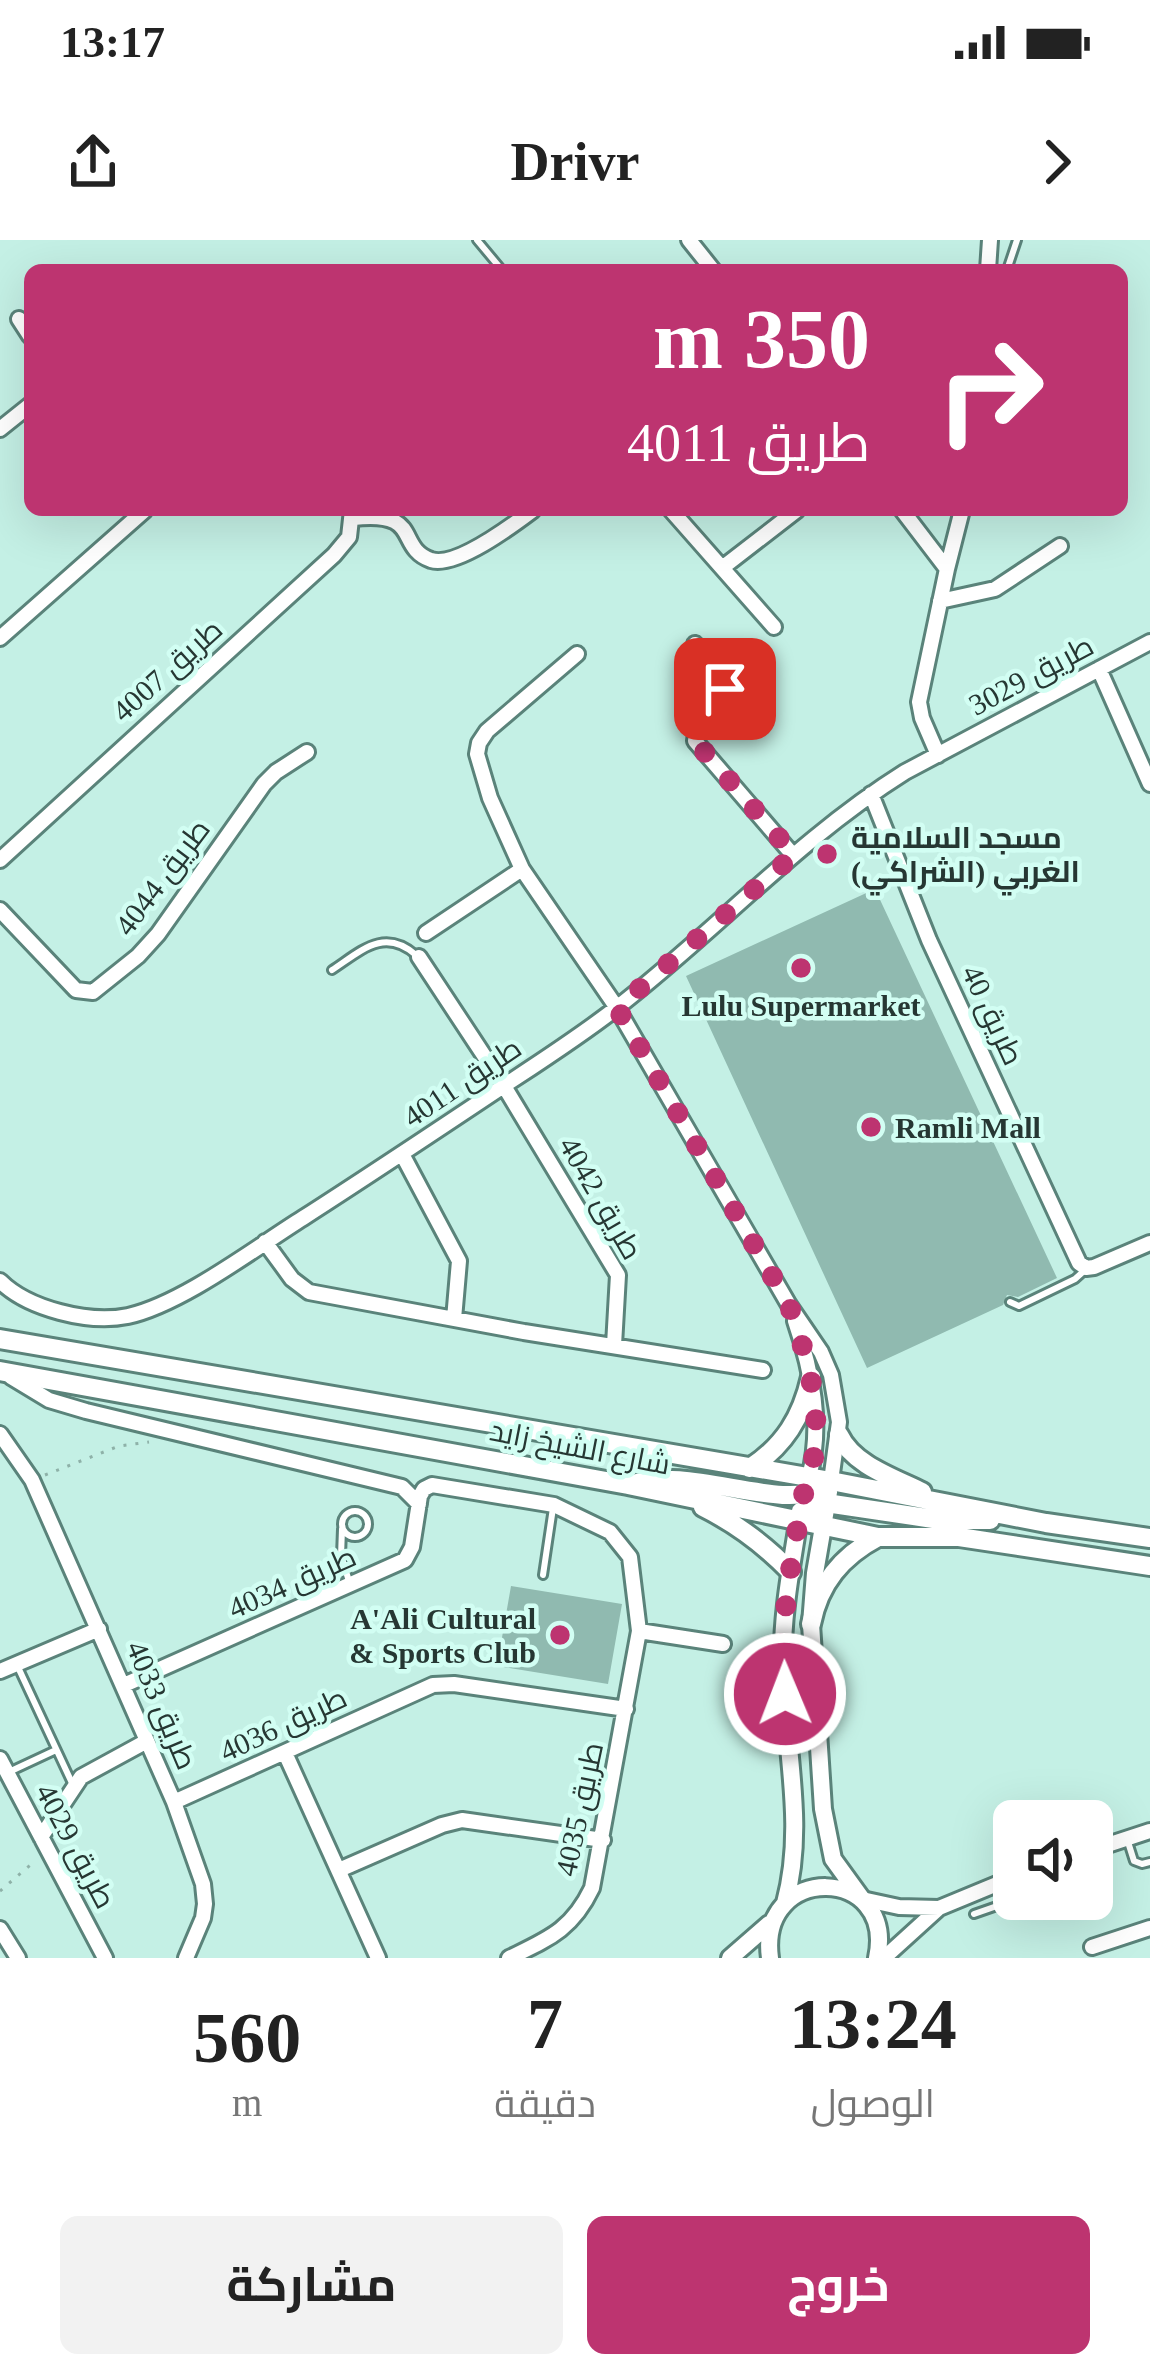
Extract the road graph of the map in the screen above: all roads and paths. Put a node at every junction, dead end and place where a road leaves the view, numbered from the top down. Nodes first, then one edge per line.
1 (477, 240) edge
2 (689, 240) edge
3 (497, 264) edge
4 (708, 264) edge
5 (20, 319) dead end
6 (24, 326) edge
7 (24, 410) edge
8 (0, 428) edge
9 (138, 516) edge
10 (353, 516) edge
11 (375, 516) edge
12 (524, 516) edge
13 (676, 516) edge
14 (788, 516) edge
15 (906, 516) edge
16 (960, 516) edge
17 (1060, 546) dead end
18 (722, 568) junction
19 (946, 569) junction
20 (940, 602) junction
21 (773, 627) dead end
22 (0, 638) edge
23 (1150, 642) edge
24 (695, 644) dead end
25 (577, 654) dead end
26 (1099, 669) junction
27 (307, 752) dead end
28 (938, 755) junction
29 (1149, 781) edge
30 (871, 794) junction
31 (794, 855) junction
32 (0, 860) edge
33 (522, 869) junction
34 (0, 910) edge
35 (425, 933) dead end
36 (419, 958) joint
37 (332, 970) dead end
38 (617, 1008) junction
39 (504, 1086) junction
40 (402, 1154) junction
41 (265, 1242) junction
42 (1150, 1243) edge
43 (1086, 1268) junction
44 (0, 1281) edge
45 (1010, 1302) dead end
46 (789, 1305) junction
47 (454, 1319) junction
48 (0, 1339) edge
49 (614, 1346) junction
50 (763, 1370) dead end
51 (1, 1371) edge
52 (811, 1377) junction
53 (0, 1435) edge
54 (839, 1436) junction
55 (156, 1442) dead end
56 (750, 1468) junction
57 (32, 1480) junction
58 (831, 1481) junction
59 (432, 1485) joint
60 (628, 1485) junction
61 (806, 1487) junction
62 (683, 1496) junction
63 (942, 1502) junction
64 (826, 1503) junction
65 (419, 1504) junction
66 (554, 1505) junction
67 (1019, 1517) junction
68 (799, 1520) junction
69 (823, 1525) junction
70 (342, 1526) junction
71 (878, 1537) junction
72 (1150, 1538) edge
73 (1150, 1566) edge
74 (791, 1572) junction
75 (543, 1574) dead end
76 (350, 1584) junction
77 (811, 1624) junction
78 (99, 1629) junction
79 (639, 1630) junction
80 (723, 1643) dead end
81 (16, 1664) junction
82 (0, 1671) edge
83 (124, 1685) junction
84 (626, 1709) junction
85 (148, 1741) junction
86 (56, 1750) junction
87 (285, 1754) junction
88 (4, 1774) edge
89 (73, 1786) junction
90 (174, 1802) junction
91 (1150, 1831) edge
92 (1127, 1838) junction
93 (603, 1840) junction
94 (1113, 1843) edge
95 (45, 1844) junction
96 (1150, 1862) edge
97 (339, 1870) junction
98 (993, 1886) edge
99 (0, 1891) edge
100 (862, 1899) junction
101 (785, 1904) junction
102 (939, 1908) junction
103 (993, 1908) edge
104 (974, 1914) dead end
105 (769, 1924) junction
106 (1150, 1928) edge
107 (0, 1929) edge
108 (1092, 1947) dead end
109 (18, 1958) edge
110 (106, 1958) edge
111 (186, 1958) edge
112 (379, 1958) edge
113 (508, 1958) edge
114 (730, 1958) edge
115 (770, 1958) edge
116 (881, 1958) edge

1 - 3 lane
2 - 4 street
5 - 6 street
7 - 8 street
9 - 22 street
10 - 32 street, طريق 4007
11 - 12 street
13 - 18 street
14 - 18 street
15 - 19 street
16 - 19 street
17 - 20 street
18 - 21 street
19 - 20 street
20 - 28 street
23 - 26 street, طريق 3029
24 - 31 street
25 - 33 street
26 - 28 street, طريق 3029
26 - 29 street
27 - 34 street, طريق 4044
28 - 30 street, طريق 4011
30 - 31 street, طريق 4011
30 - 43 street, طريق 40
31 - 38 street, طريق 4011
33 - 35 street
33 - 38 street
36 - 37 lane
36 - 39 street, طريق 4042
38 - 39 street, طريق 4011
38 - 46 street
39 - 40 street, طريق 4011
39 - 49 street, طريق 4042
40 - 41 street, طريق 4011
40 - 47 street
41 - 44 street, طريق 4011
41 - 47 street
42 - 43 street
43 - 45 lane
46 - 52 street
46 - 54 street
47 - 49 street
48 - 56 main road, شارع الشيخ زايد
49 - 50 street
51 - 60 main road, شارع الشيخ زايد
51 - 65 street
52 - 56 main road
52 - 61 street
53 - 57 street
54 - 58 street
54 - 63 main road
55 - 57 path
56 - 61 main road, شارع الشيخ زايد
57 - 78 street, طريق 4033
58 - 61 main road
58 - 63 main road
58 - 64 street
59 - 65 street, طريق 4034
59 - 66 street, طريق 4035
60 - 61 main road
60 - 62 main road, شارع الشيخ زايد
61 - 68 street
62 - 68 main road, شارع الشيخ زايد
62 - 74 main road
63 - 67 main road
64 - 67 main road
64 - 68 main road
64 - 69 street
65 - 76 street, طريق 4034
66 - 75 lane
66 - 79 street, طريق 4035
67 - 72 main road
68 - 69 main road, شارع الشيخ زايد
68 - 74 street
69 - 71 main road, شارع الشيخ زايد
69 - 77 street
70 - 70 lane
70 - 76 lane
71 - 73 main road, شارع الشيخ زايد
71 - 77 main road
74 - 101 street
76 - 83 street, طريق 4034
77 - 100 street
78 - 81 street
78 - 83 street, طريق 4033
79 - 80 street
79 - 84 street, طريق 4035
81 - 82 street
81 - 86 lane
83 - 85 street, طريق 4033
84 - 87 street, طريق 4036
84 - 93 street, طريق 4035
85 - 89 street
85 - 90 street, طريق 4033
86 - 88 lane
86 - 89 lane
87 - 90 street, طريق 4036
87 - 97 street
88 - 95 street, طريق 4029
89 - 95 street
90 - 111 street, طريق 4033
91 - 92 street
92 - 94 street
92 - 96 lane
93 - 97 street
93 - 113 street, طريق 4035
95 - 99 path
95 - 110 street, طريق 4029
97 - 112 street
98 - 102 street
100 - 101 street
100 - 102 street
100 - 116 street
101 - 105 street
102 - 116 street
103 - 104 lane
105 - 114 street
105 - 115 street
106 - 108 street
107 - 109 street

